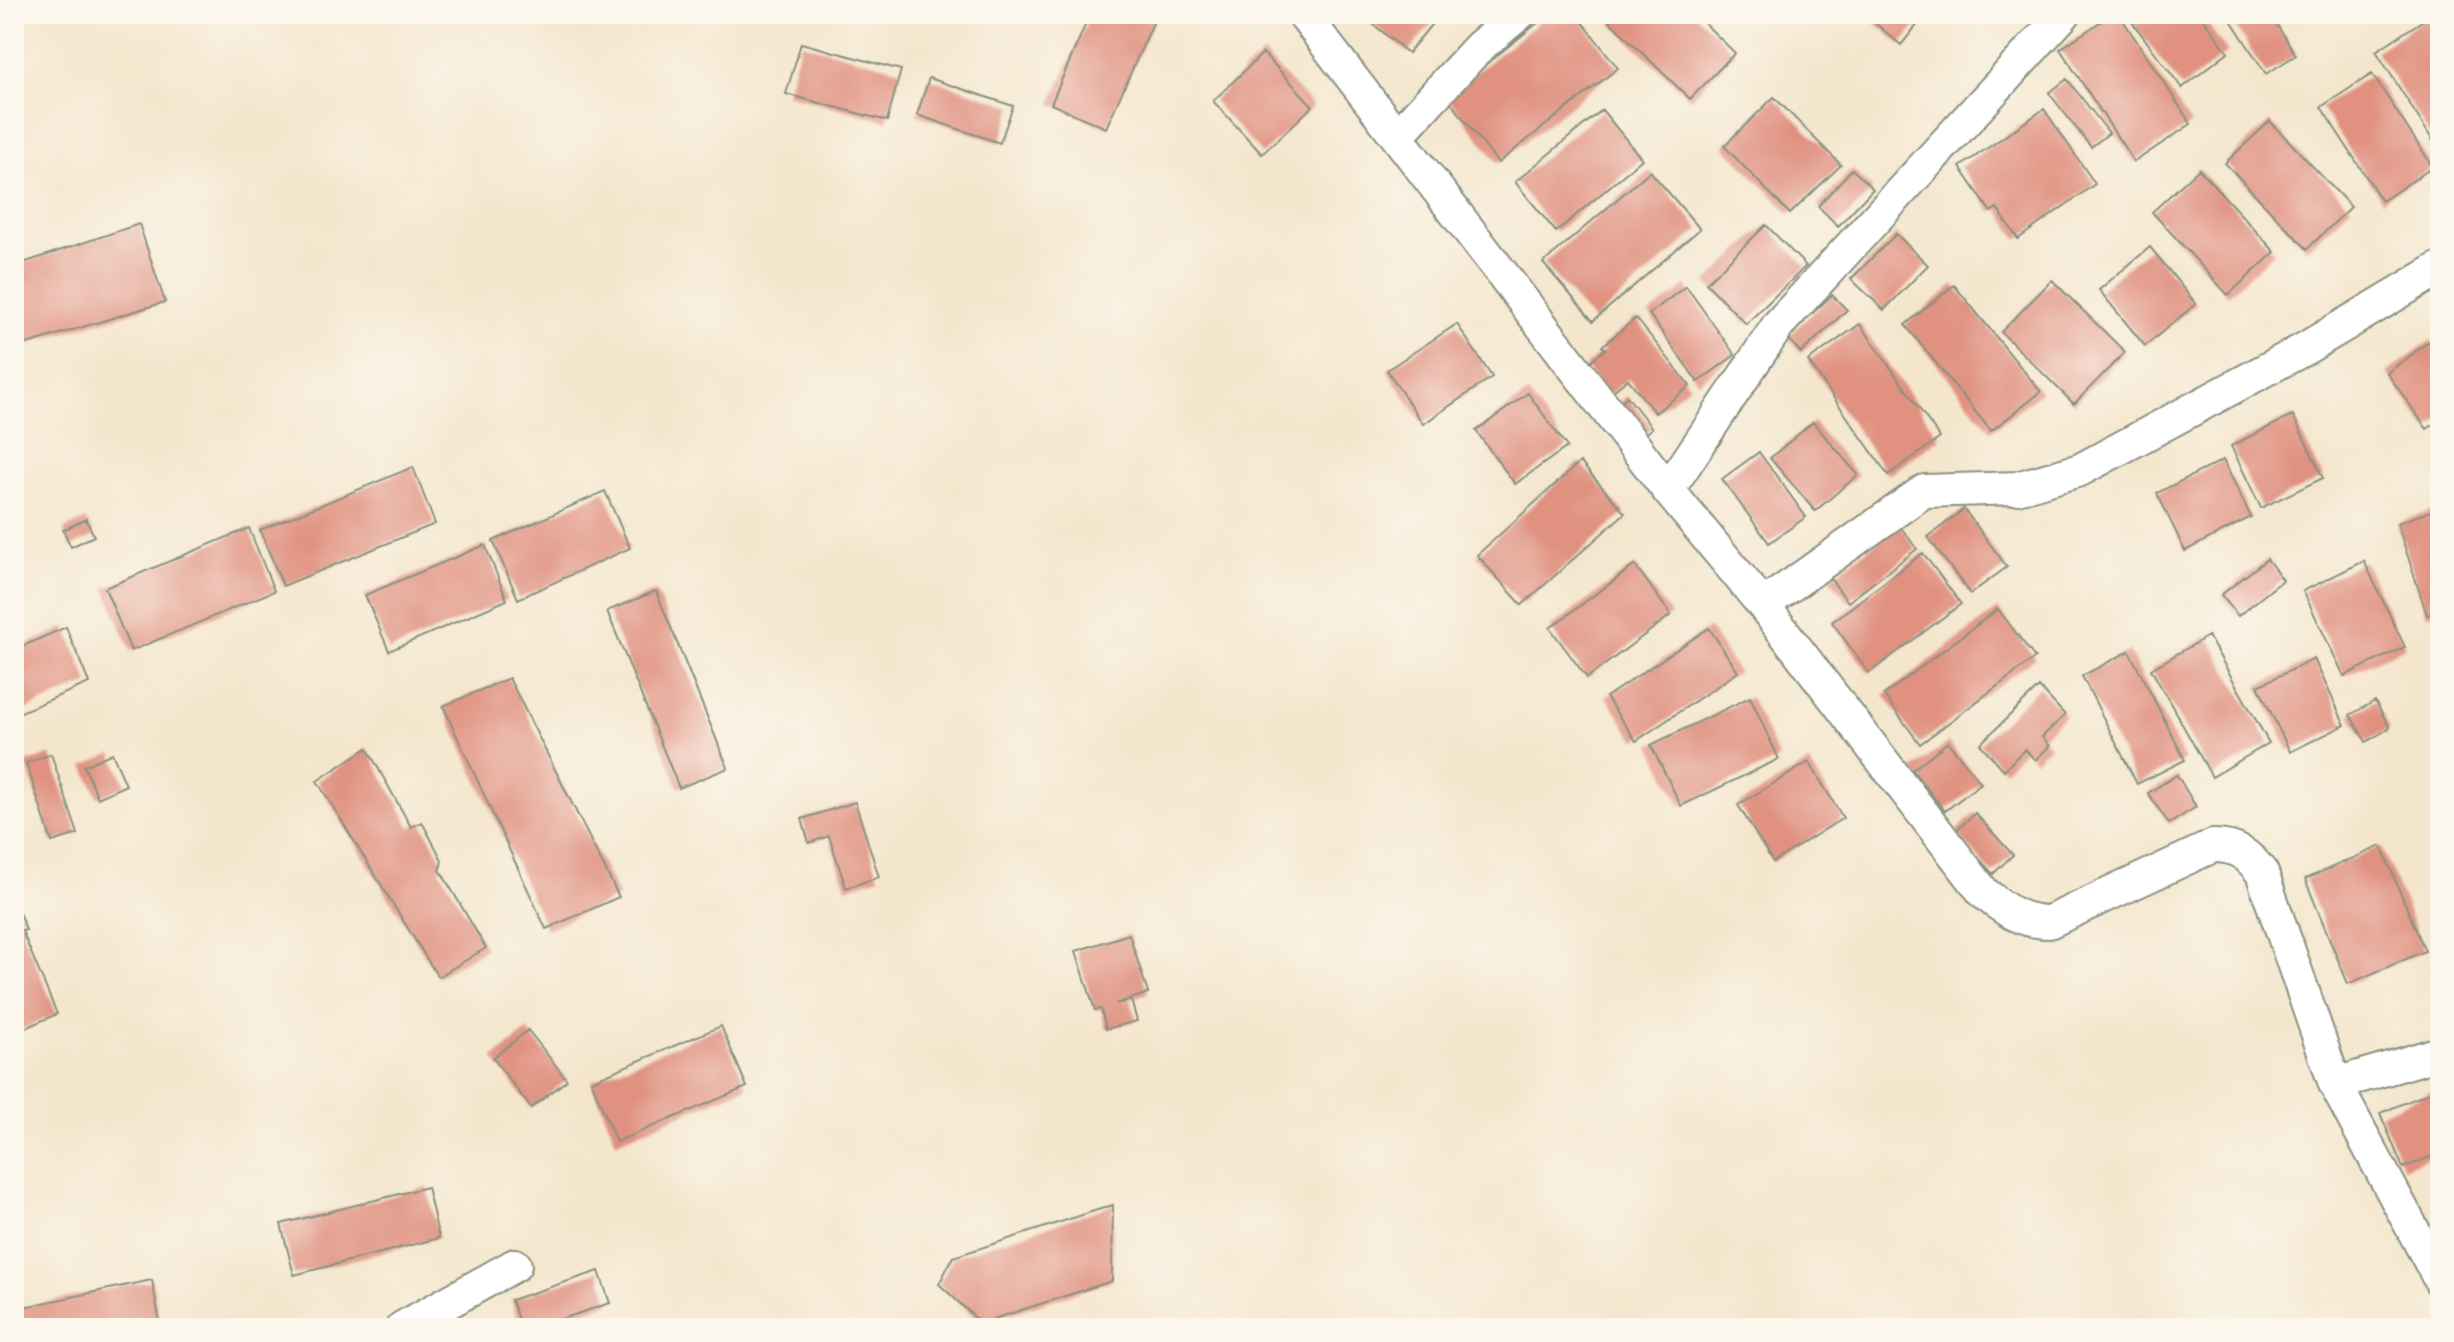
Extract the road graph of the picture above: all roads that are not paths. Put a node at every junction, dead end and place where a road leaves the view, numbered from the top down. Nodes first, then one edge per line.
1 (1303, 14) edge
2 (1519, 14) edge
3 (2064, 14) edge
4 (1397, 136) junction
5 (2440, 268) edge
6 (1668, 490) junction
7 (1763, 605) junction
8 (2440, 1053) edge
9 (2335, 1084) junction
10 (515, 1265) dead end
11 (2440, 1280) edge
12 (402, 1328) edge

1 - 4 street
2 - 4 street
3 - 6 street
4 - 6 street
5 - 7 street
6 - 7 street
7 - 9 street
8 - 9 street
9 - 11 street
10 - 12 street

